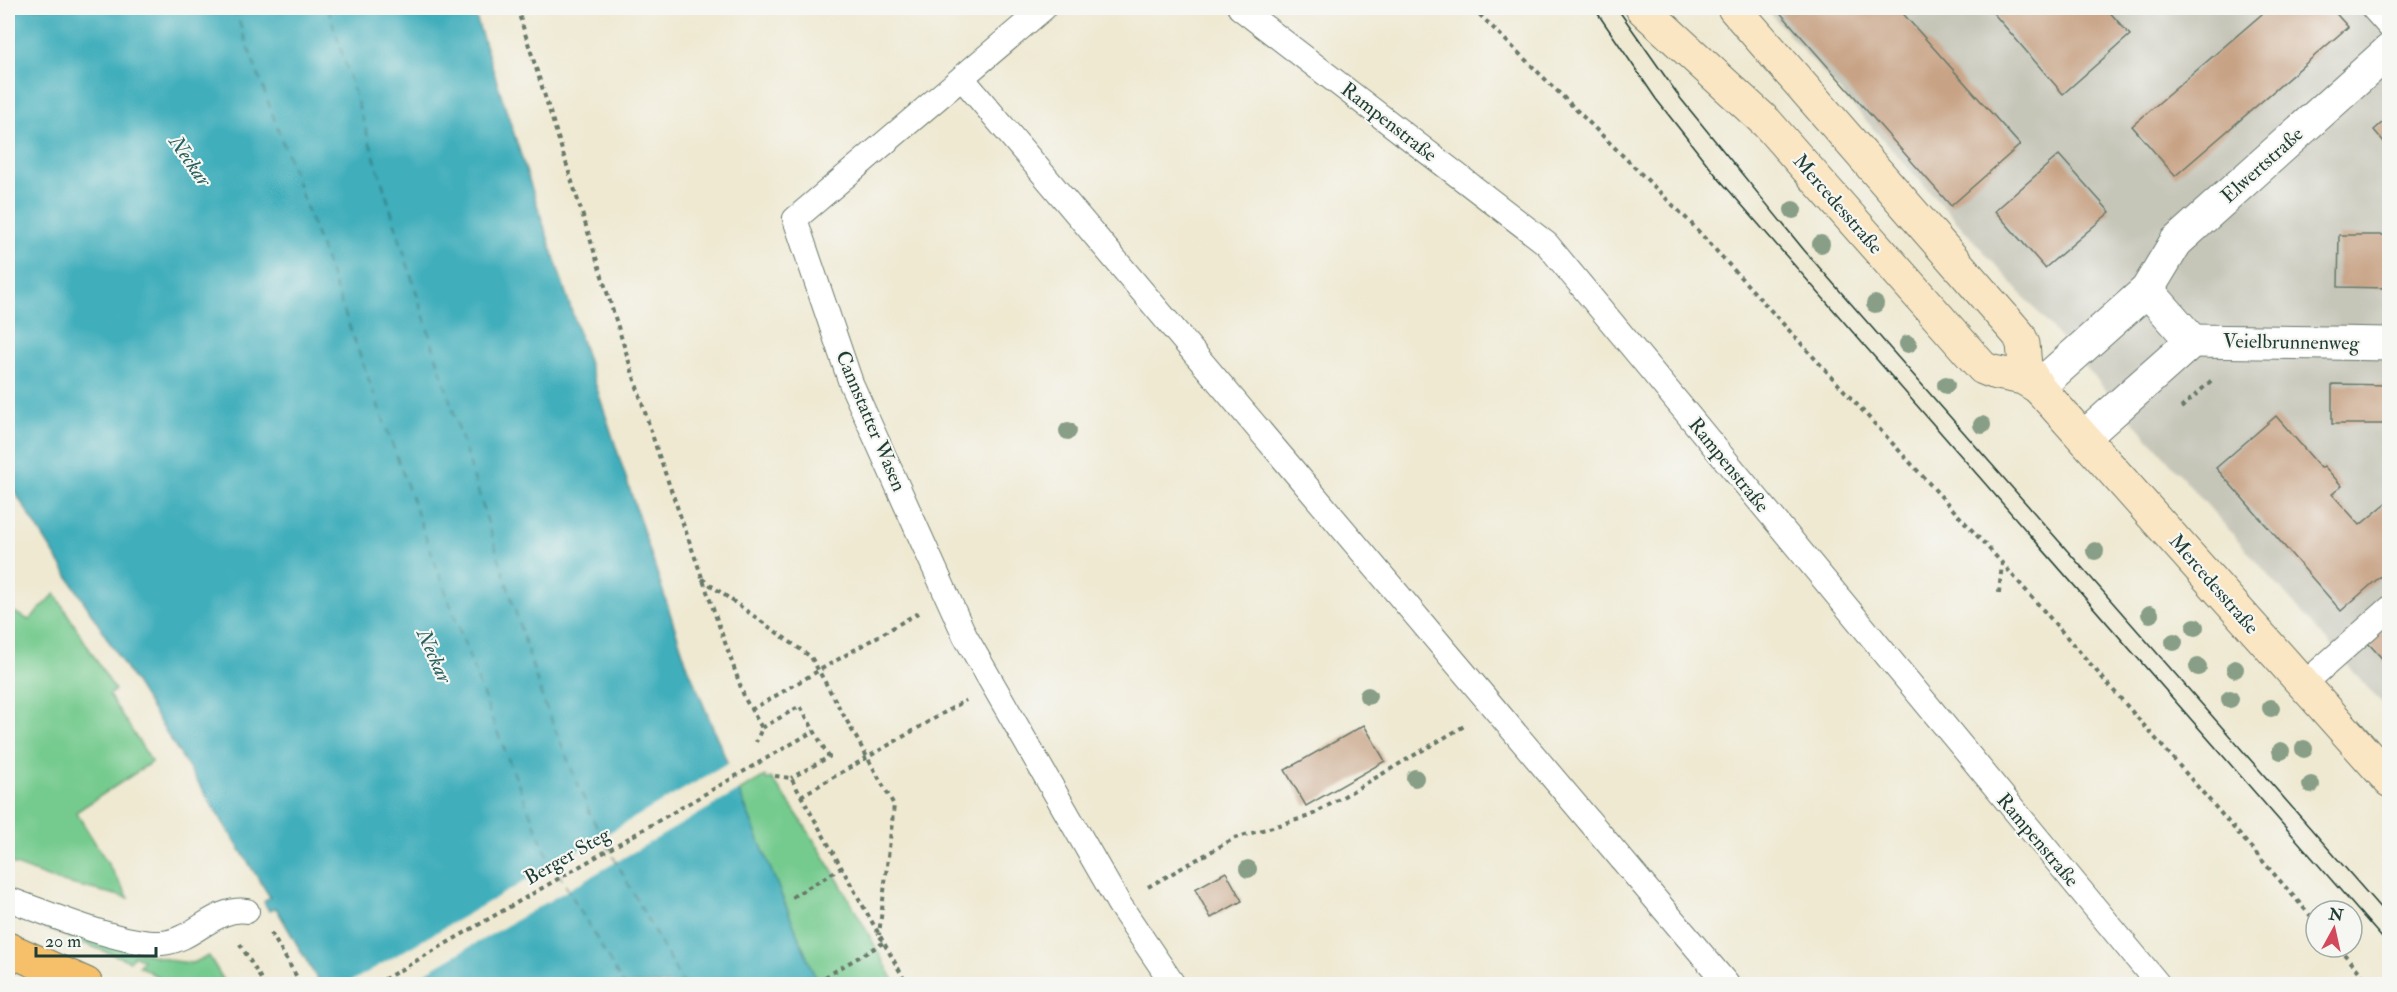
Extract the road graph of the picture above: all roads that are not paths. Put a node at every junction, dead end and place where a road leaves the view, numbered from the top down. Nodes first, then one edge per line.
1 (1044, 8) edge
2 (1240, 8) edge
3 (1642, 8) edge
4 (1734, 8) edge
5 (2373, 8) edge
6 (2390, 27) edge
7 (2390, 50) edge
8 (962, 78) junction
9 (2147, 290) junction
10 (2192, 341) junction
11 (2390, 344) edge
12 (2038, 387) junction
13 (2084, 437) junction
14 (2390, 608) edge
15 (2304, 684) junction
16 (2390, 781) edge
17 (8, 899) edge
18 (247, 911) road end
19 (8, 949) edge
20 (86, 984) edge
21 (1173, 984) edge
22 (1727, 984) edge
23 (2158, 984) edge

1 - 8 lane, Cannstatter Wasen
2 - 23 lane, Rampenstraße
3 - 12 main road, Mercedesstraße
4 - 12 main road, Mercedesstraße
5 - 6 lane
7 - 9 street, Elwertstraße
8 - 21 lane, Cannstatter Wasen
8 - 22 lane
9 - 10 street
9 - 12 street, Elwertstraße
10 - 11 street, Veielbrunnenweg
10 - 13 street
12 - 13 main road, Mercedesstraße
13 - 15 main road, Mercedesstraße
14 - 15 lane
15 - 16 main road, Mercedesstraße
17 - 18 lane
19 - 20 main road

